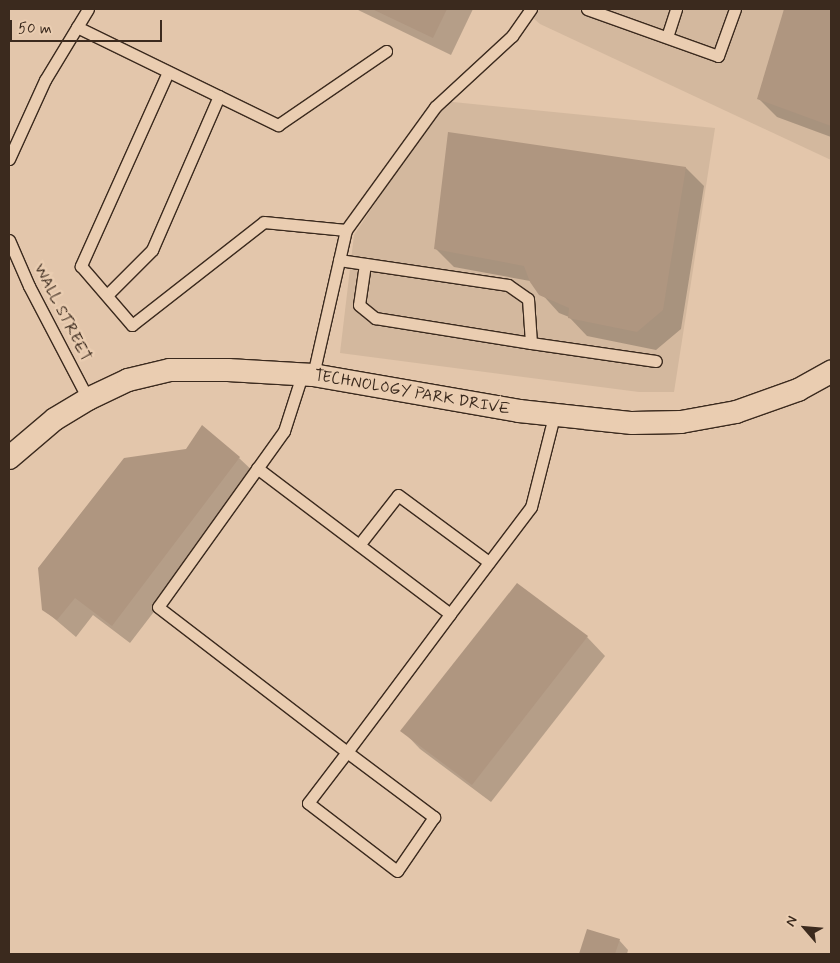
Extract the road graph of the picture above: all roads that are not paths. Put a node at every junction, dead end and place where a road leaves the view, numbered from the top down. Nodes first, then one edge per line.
1 (88, 9) edge
2 (532, 9) edge
3 (587, 9) edge
4 (676, 9) edge
5 (736, 9) edge
6 (615, 14) edge
7 (77, 27) junction
8 (666, 37) junction
9 (386, 51) dead end
10 (168, 72) junction
11 (219, 96) junction
12 (9, 159) edge
13 (346, 230) junction
14 (9, 240) edge
15 (339, 260) junction
16 (365, 264) junction
17 (106, 295) junction
18 (531, 343) junction
19 (656, 361) dead end
20 (831, 372) edge
21 (307, 375) junction
22 (88, 399) junction
23 (554, 416) junction
24 (9, 458) edge
25 (257, 468) junction
26 (359, 545) junction
27 (489, 562) junction
28 (450, 614) junction
29 (347, 752) junction

1 - 7 lane
2 - 13 lane
3 - 6 lane
4 - 8 lane
5 - 8 lane
6 - 8 lane
7 - 10 lane
7 - 12 lane
9 - 11 lane
10 - 11 lane
10 - 17 lane
11 - 17 lane
13 - 15 lane
13 - 17 lane
14 - 22 lane, WALL STREET
15 - 16 lane
15 - 21 lane
16 - 18 lane
16 - 18 lane
18 - 19 lane
20 - 23 street, TECHNOLOGY PARK DRIVE
21 - 22 street, TECHNOLOGY PARK DRIVE
21 - 23 street, TECHNOLOGY PARK DRIVE
21 - 25 lane
22 - 24 street, TECHNOLOGY PARK DRIVE
23 - 27 lane
25 - 26 lane
25 - 29 lane
26 - 27 lane
26 - 28 lane
27 - 28 lane
28 - 29 lane
29 - 29 lane

